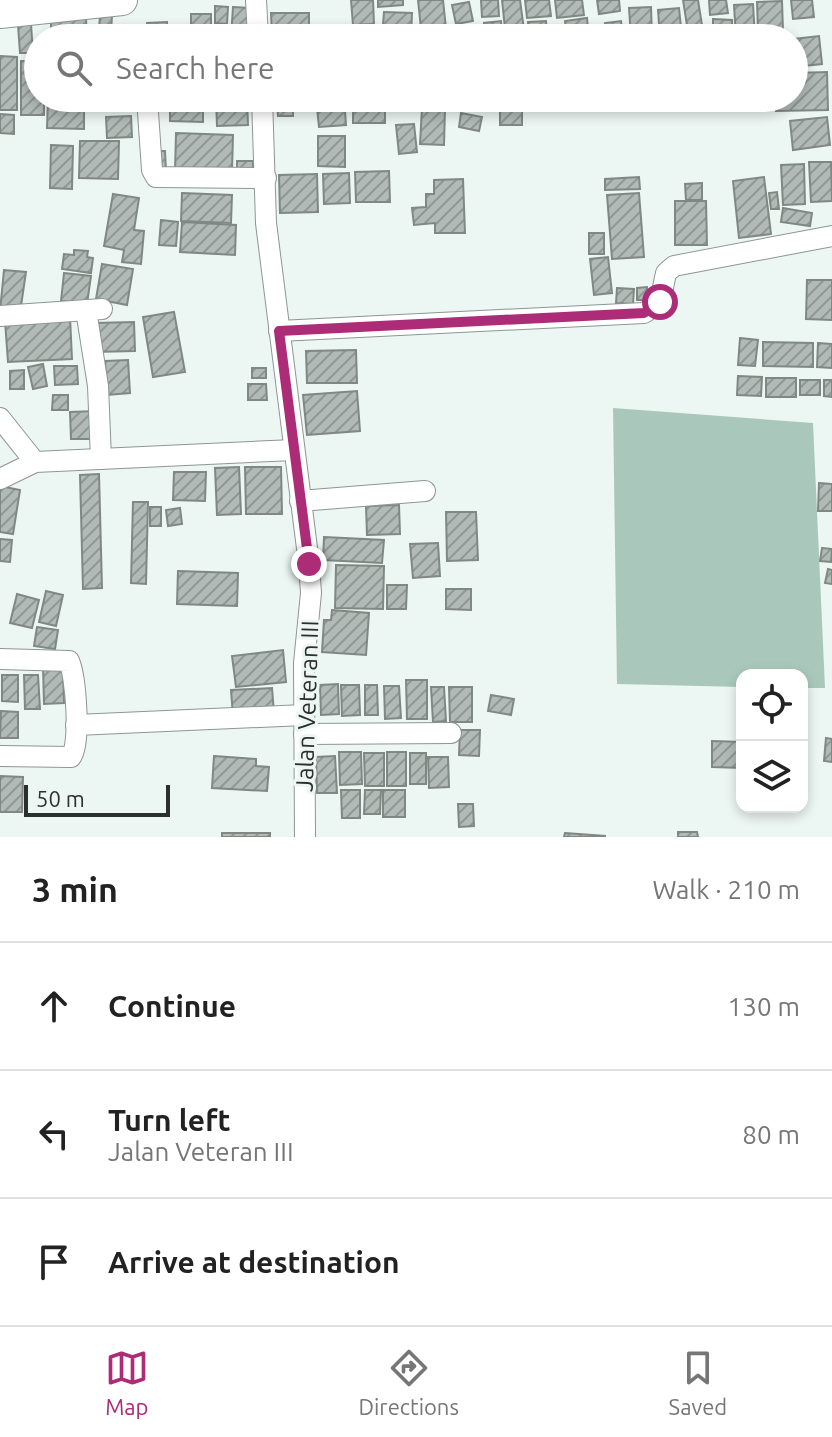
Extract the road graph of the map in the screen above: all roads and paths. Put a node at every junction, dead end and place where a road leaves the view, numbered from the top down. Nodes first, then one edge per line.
1 (122, 0) edge
2 (256, 0) edge
3 (0, 13) edge
4 (257, 24) edge
5 (148, 112) edge
6 (263, 112) edge
7 (266, 178) junction
8 (832, 236) edge
9 (0, 316) edge
10 (279, 331) junction
11 (0, 418) edge
12 (294, 450) junction
13 (101, 459) junction
14 (35, 462) junction
15 (0, 479) edge
16 (425, 491) dead end
17 (300, 501) junction
18 (0, 659) edge
19 (76, 725) junction
20 (304, 725) junction
21 (451, 733) dead end
22 (0, 756) edge
23 (305, 837) edge

1 - 3 street
2 - 4 street
5 - 7 street
6 - 7 street, Jalan Veteran III
7 - 10 street, Jalan Veteran III
8 - 10 street
9 - 13 street
10 - 12 street, Jalan Veteran III
11 - 14 street
12 - 13 street
12 - 17 street, Jalan Veteran III
13 - 14 street
14 - 15 street
16 - 17 street
17 - 20 street, Jalan Veteran III
18 - 19 street
19 - 20 street
19 - 22 street
20 - 21 street
20 - 23 street, Jalan Veteran III

